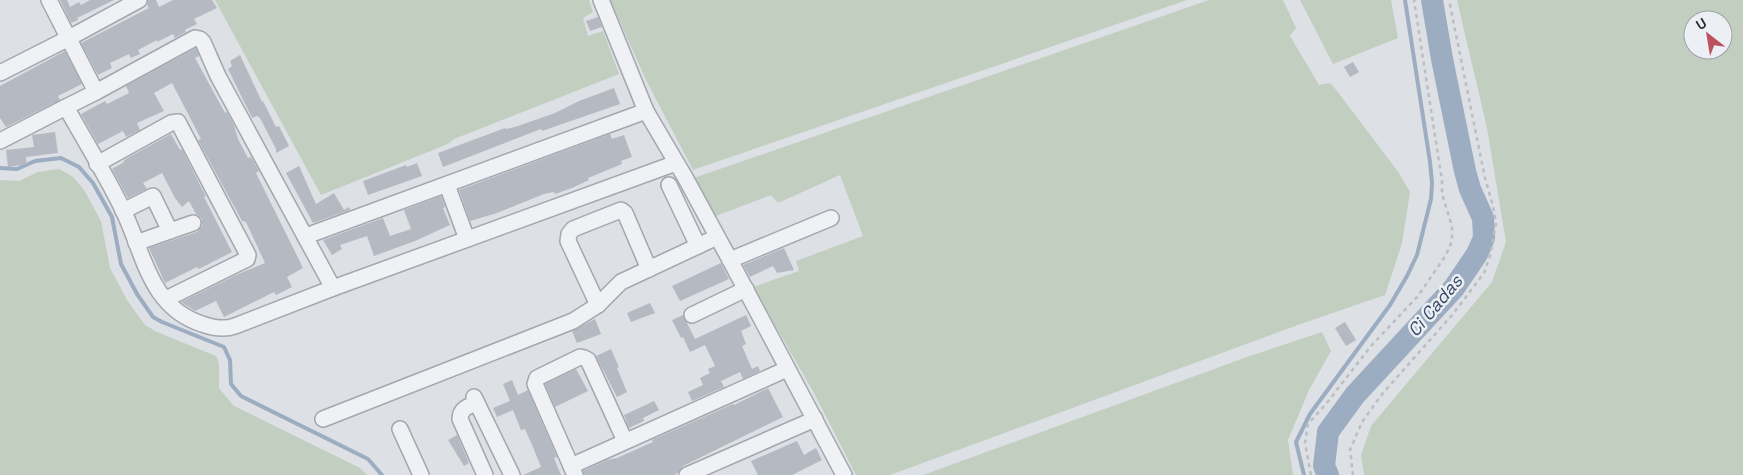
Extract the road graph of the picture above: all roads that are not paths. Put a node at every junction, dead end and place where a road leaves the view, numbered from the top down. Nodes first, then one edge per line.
1 (49, 0) edge
2 (139, 0) edge
3 (602, 0) edge
4 (69, 38) junction
5 (0, 73) edge
6 (96, 92) junction
7 (66, 107) junction
8 (646, 112) junction
9 (0, 141) edge
10 (676, 163) junction
11 (98, 164) junction
12 (447, 185) junction
13 (669, 185) dead end
14 (123, 211) junction
15 (831, 218) dead end
16 (193, 223) dead end
17 (170, 231) junction
18 (306, 236) junction
19 (717, 237) junction
20 (467, 239) junction
21 (136, 243) junction
22 (698, 246) junction
23 (730, 260) junction
24 (649, 269) junction
25 (333, 288) junction
26 (746, 289) junction
27 (166, 299) junction
28 (598, 305) junction
29 (692, 315) dead end
30 (786, 369) junction
31 (815, 418) junction
32 (323, 419) dead end
33 (400, 429) dead end
34 (625, 442) junction
35 (573, 471) edge
36 (421, 475) edge
37 (485, 475) edge
38 (512, 475) edge
39 (687, 475) edge
40 (844, 475) edge

1 - 4 street
2 - 4 street
3 - 8 street
4 - 5 street
4 - 6 street
6 - 7 street
6 - 18 street
7 - 9 street
7 - 11 street
8 - 10 street
8 - 12 street
10 - 19 street
10 - 20 street
11 - 14 street
11 - 27 street
12 - 18 street
12 - 20 street
13 - 22 street
14 - 17 street
14 - 21 street
15 - 23 street
16 - 17 street
17 - 21 street
18 - 25 street
19 - 22 street
19 - 23 street
20 - 25 street
21 - 27 street
22 - 24 street
23 - 26 street
24 - 28 street
24 - 28 street
25 - 27 street
26 - 29 street
26 - 30 street
28 - 32 street
30 - 31 street
30 - 34 street
31 - 39 street
31 - 40 street
33 - 36 street
34 - 35 street
34 - 35 street
37 - 38 street

